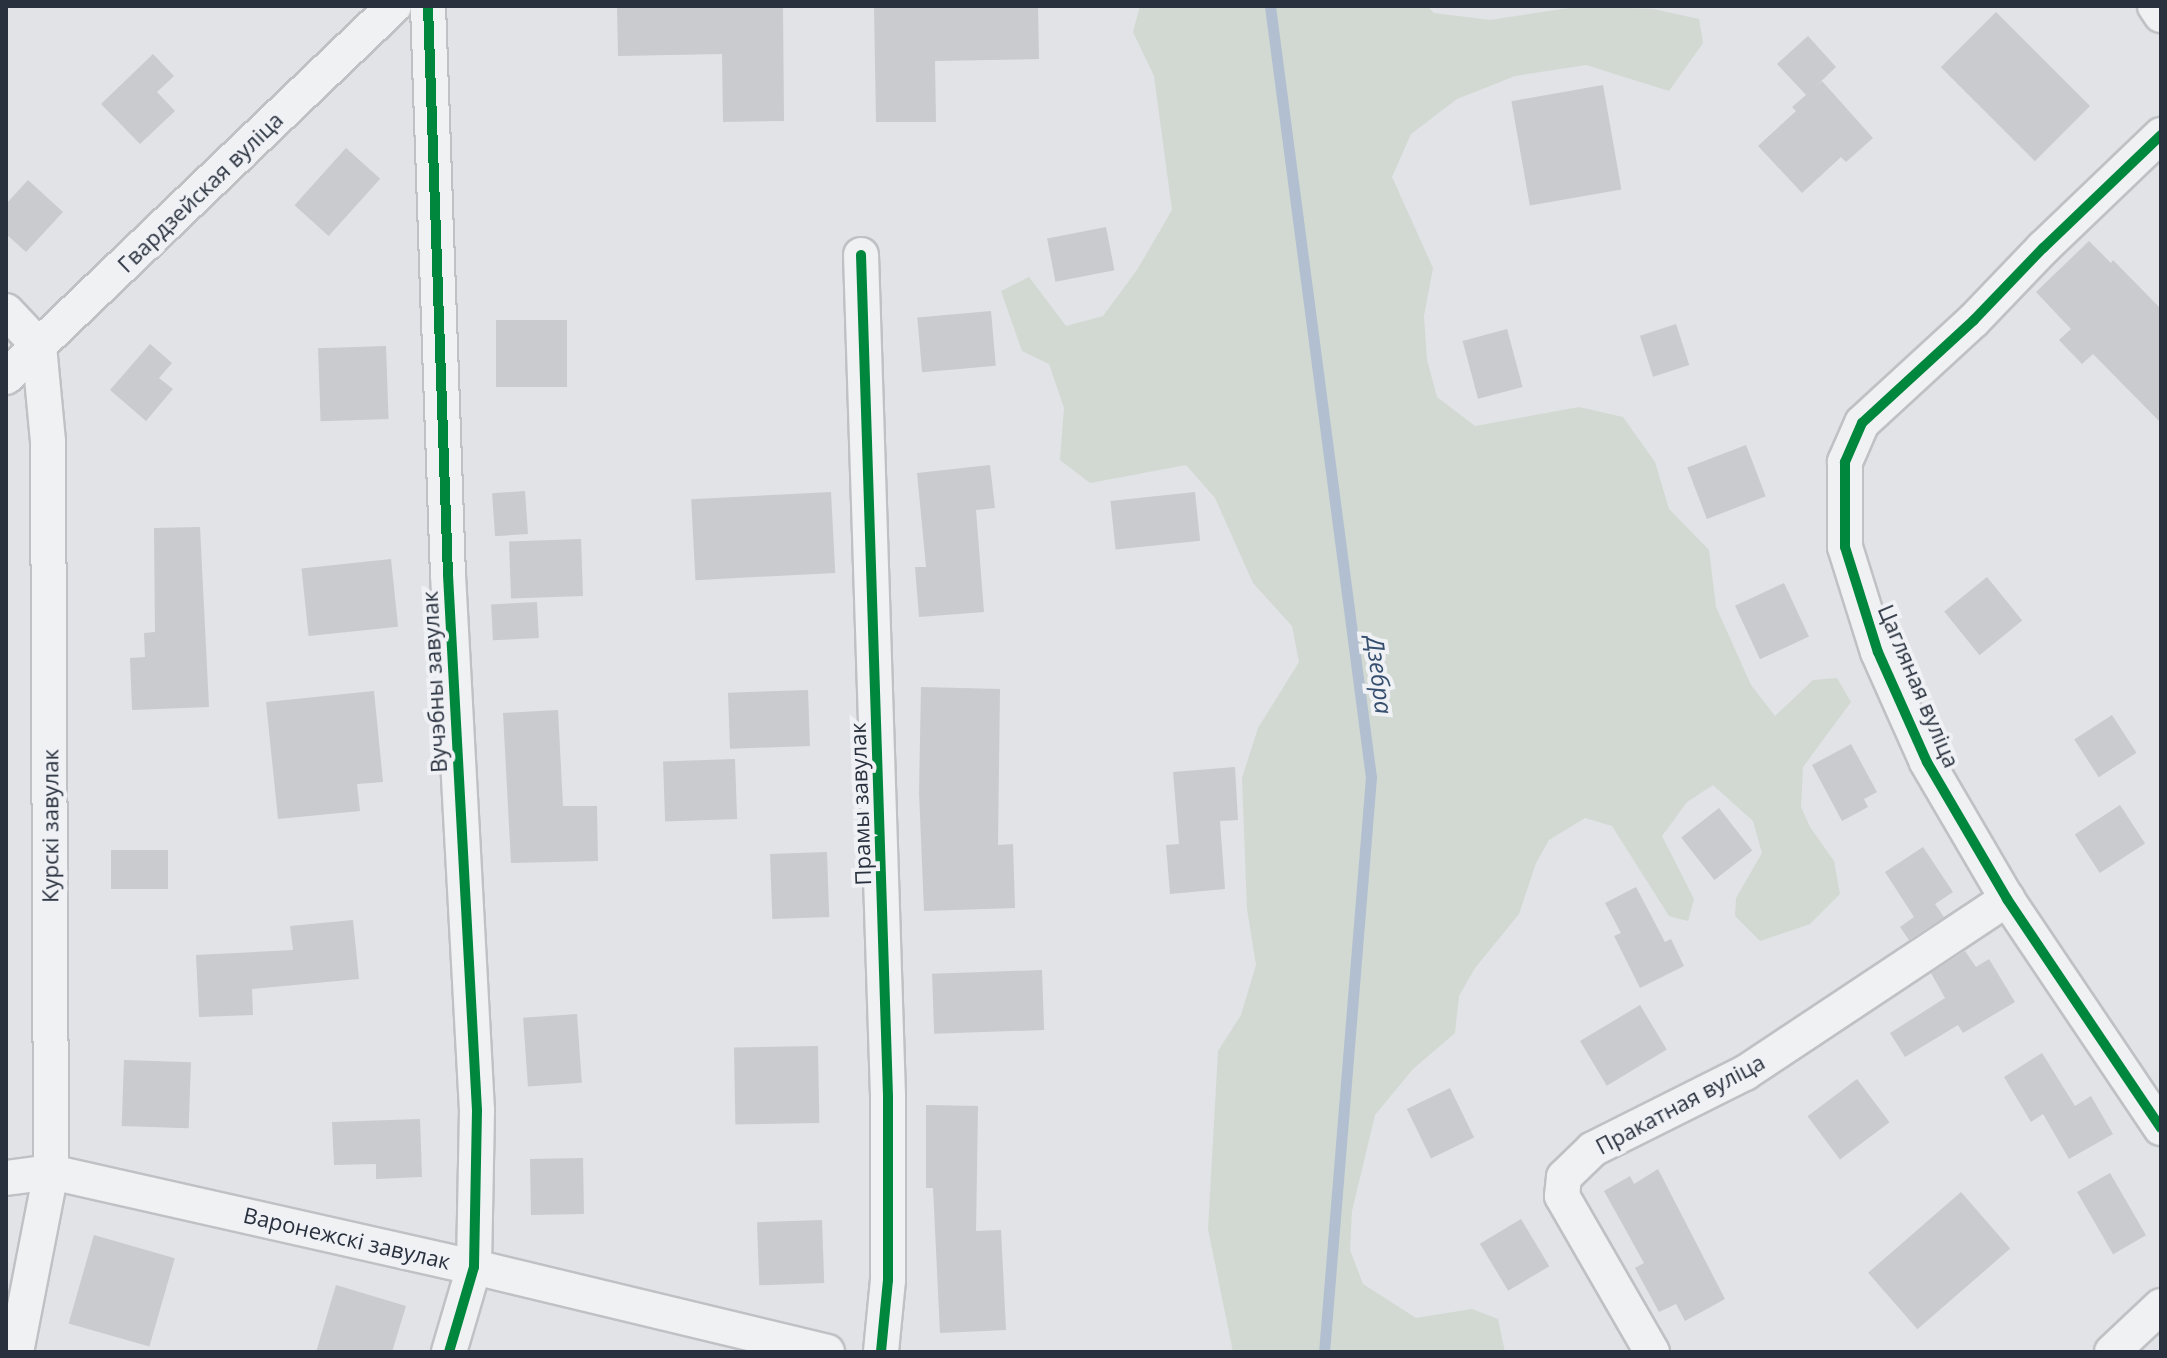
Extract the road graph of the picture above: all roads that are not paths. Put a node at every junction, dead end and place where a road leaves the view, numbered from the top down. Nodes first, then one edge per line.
1 (394, 6) edge
2 (428, 6) edge
3 (2161, 135) edge
4 (861, 255) dead end
5 (6, 311) edge
6 (39, 346) junction
7 (6, 377) edge
8 (2007, 899) junction
9 (2161, 1128) edge
10 (51, 1172) junction
11 (6, 1178) edge
12 (474, 1267) junction
13 (2161, 1306) edge
14 (16, 1352) edge
15 (449, 1352) edge
16 (827, 1352) edge
17 (881, 1352) edge
18 (1652, 1352) edge
19 (2112, 1352) edge

1 - 6 street, Гвардзейская вуліца
2 - 12 street, Вучэбны завулак
3 - 8 street, Цагляная вуліца
4 - 17 street, Прамы завулак
5 - 6 street
6 - 7 street, Гвардзейская вуліца
6 - 10 street, Курскі завулак
8 - 9 street, Цагляная вуліца
8 - 18 street, Пракатная вуліца
10 - 11 street, Варонежскі завулак
10 - 12 street, Варонежскі завулак
10 - 14 street, Курскі завулак
12 - 15 street, Вучэбны завулак
12 - 16 street, Варонежскі завулак
13 - 19 street

